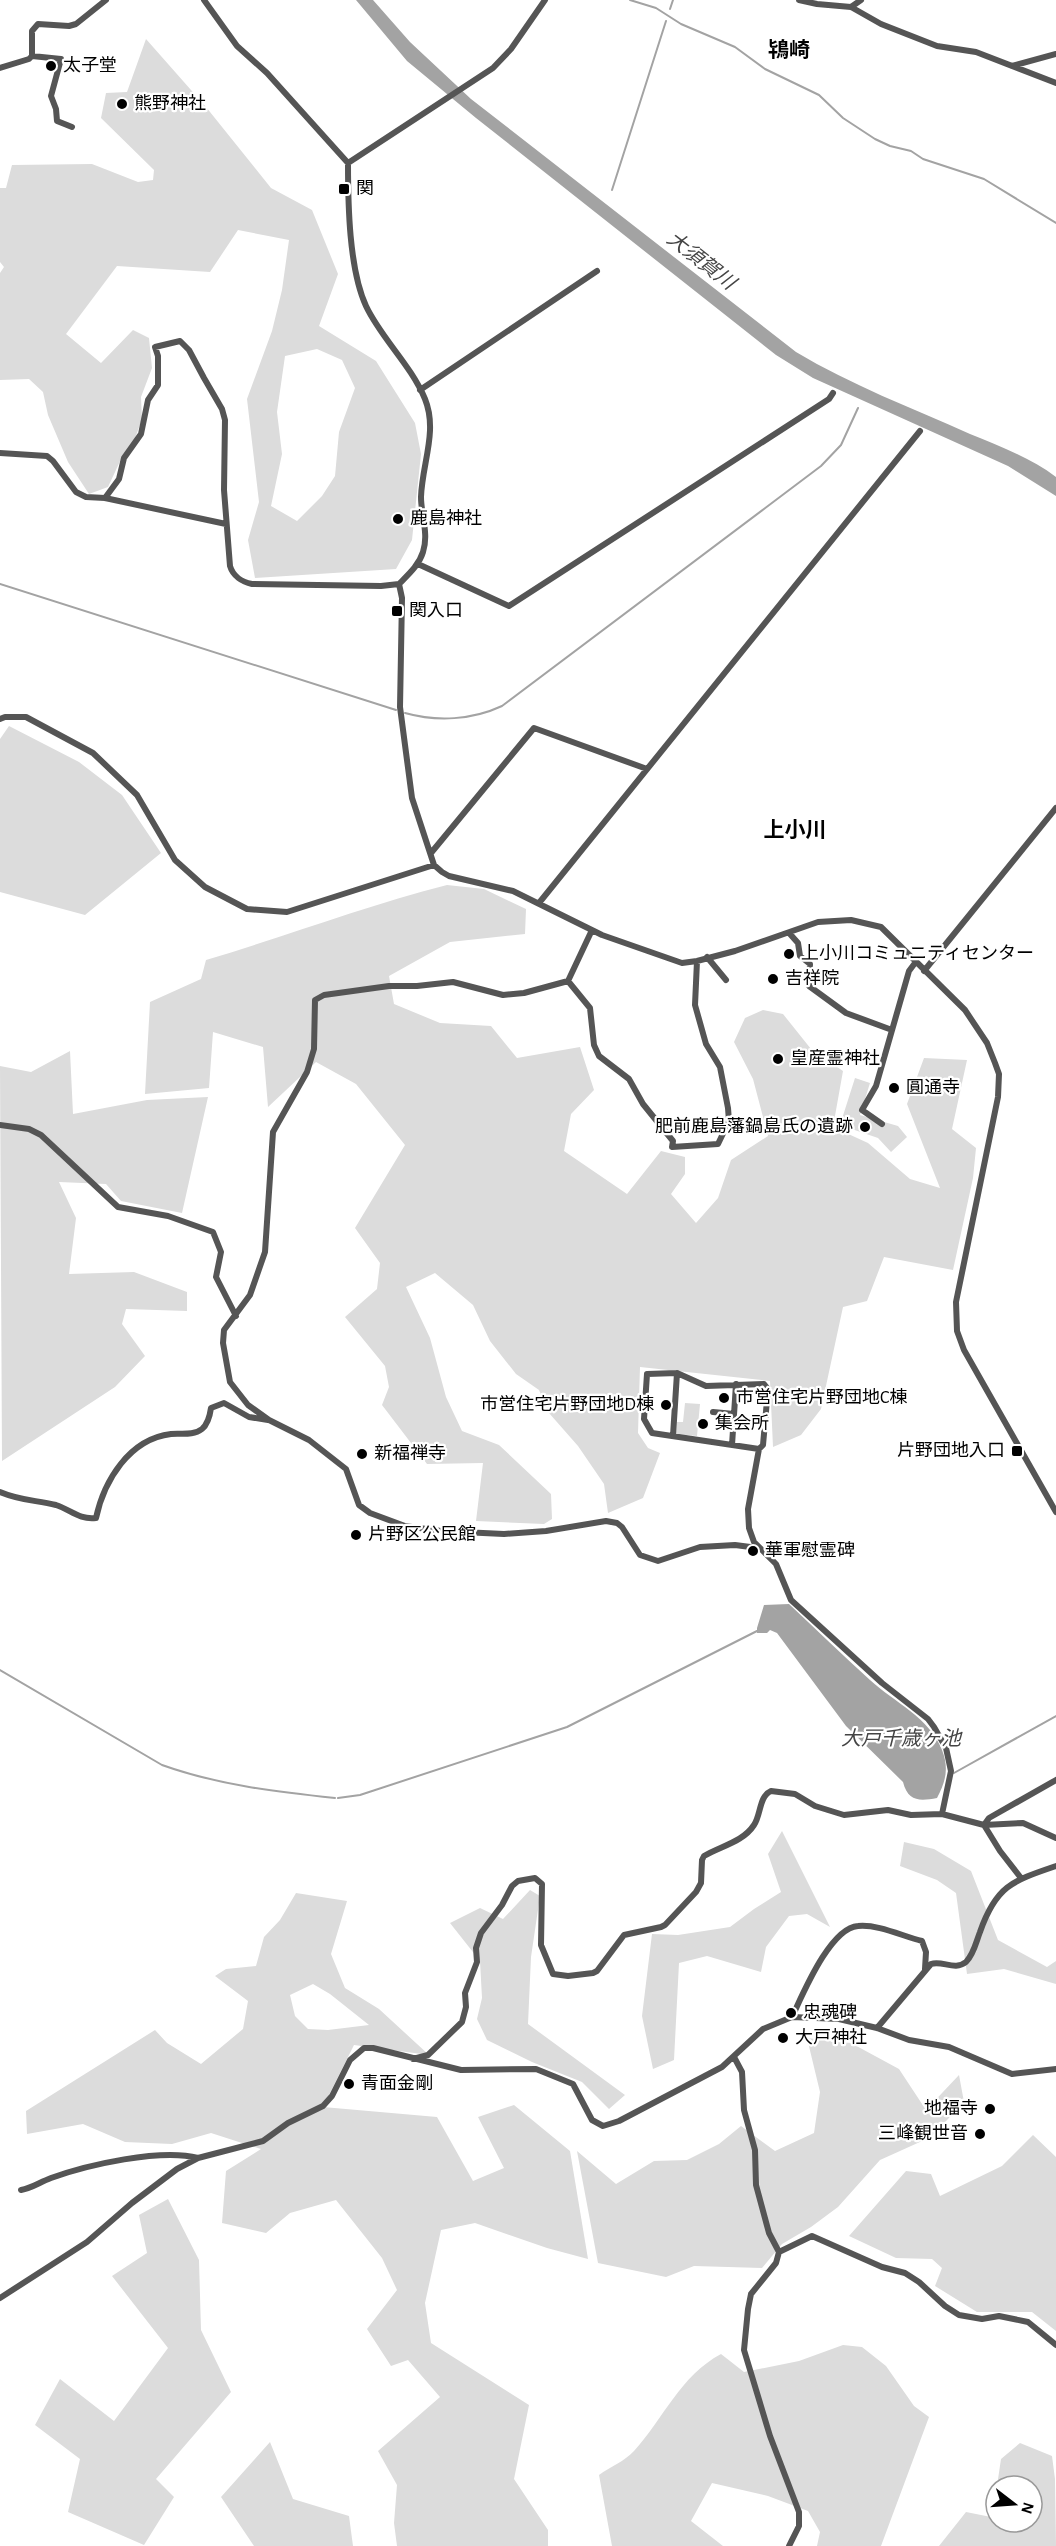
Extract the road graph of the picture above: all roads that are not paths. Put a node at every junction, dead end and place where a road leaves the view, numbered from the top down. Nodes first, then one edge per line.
1 (106, 0) edge
2 (204, 0) edge
3 (545, 0) edge
4 (799, 0) edge
5 (861, 0) edge
6 (851, 8) junction
7 (1056, 54) edge
8 (32, 56) junction
9 (1012, 66) junction
10 (0, 68) edge
11 (1056, 83) edge
12 (72, 127) dead end
13 (348, 163) junction
14 (597, 271) dead end
15 (420, 390) junction
16 (833, 393) dead end
17 (920, 431) dead end
18 (0, 453) edge
19 (105, 498) junction
20 (226, 524) junction
21 (418, 564) junction
22 (399, 584) junction
23 (0, 719) edge
24 (647, 769) junction
25 (1056, 808) edge
26 (431, 853) junction
27 (434, 865) junction
28 (538, 903) junction
29 (592, 930) junction
30 (790, 934) junction
31 (707, 957) junction
32 (697, 962) junction
33 (915, 963) junction
34 (924, 971) junction
35 (726, 980) dead end
36 (568, 981) junction
37 (892, 1030) junction
38 (882, 1124) dead end
39 (0, 1125) edge
40 (236, 1316) junction
41 (677, 1373) junction
42 (736, 1384) junction
43 (713, 1412) dead end
44 (734, 1414) junction
45 (269, 1420) junction
46 (673, 1436) junction
47 (732, 1445) junction
48 (759, 1449) junction
49 (0, 1492) edge
50 (1056, 1512) edge
51 (758, 1548) junction
52 (1056, 1780) edge
53 (942, 1814) junction
54 (984, 1826) junction
55 (1056, 1838) edge
56 (1056, 1866) edge
57 (1021, 1878) junction
58 (925, 1969) junction
59 (792, 2017) junction
60 (877, 2028) junction
61 (734, 2057) junction
62 (412, 2059) junction
63 (1056, 2069) edge
64 (198, 2158) junction
65 (21, 2190) dead end
66 (779, 2252) junction
67 (0, 2298) edge
68 (1056, 2345) edge
69 (789, 2546) edge

1 - 8 street
2 - 13 street
3 - 13 street
4 - 6 street
5 - 6 street
6 - 9 street
7 - 9 street
8 - 10 street
8 - 12 street
9 - 11 street
13 - 15 street
14 - 15 street
15 - 21 street
16 - 21 street
17 - 24 street
18 - 19 street
19 - 20 street
19 - 20 street
20 - 22 street
21 - 22 street
22 - 26 street
23 - 27 street
24 - 26 street
24 - 28 street
25 - 34 street
26 - 27 street
27 - 28 street
28 - 29 street
29 - 32 street
29 - 36 street
30 - 31 street
30 - 33 street
30 - 37 street
31 - 32 street
31 - 35 street
32 - 36 street
33 - 34 street
33 - 37 street
34 - 50 street
36 - 40 street
37 - 38 street
39 - 40 street
40 - 45 street
41 - 42 street
41 - 46 street
41 - 46 street
42 - 44 street
42 - 48 street
43 - 44 street
44 - 47 street
45 - 49 street
45 - 51 street
46 - 47 street
47 - 48 street
48 - 51 street
51 - 53 street
52 - 54 street
53 - 54 street
53 - 62 street
54 - 55 street
54 - 57 street
56 - 57 street
57 - 58 street
58 - 59 street
58 - 60 street
59 - 60 street
59 - 61 street
60 - 63 street
61 - 62 street
61 - 66 street
62 - 64 street
64 - 65 street
64 - 67 street
66 - 68 street
66 - 69 street

